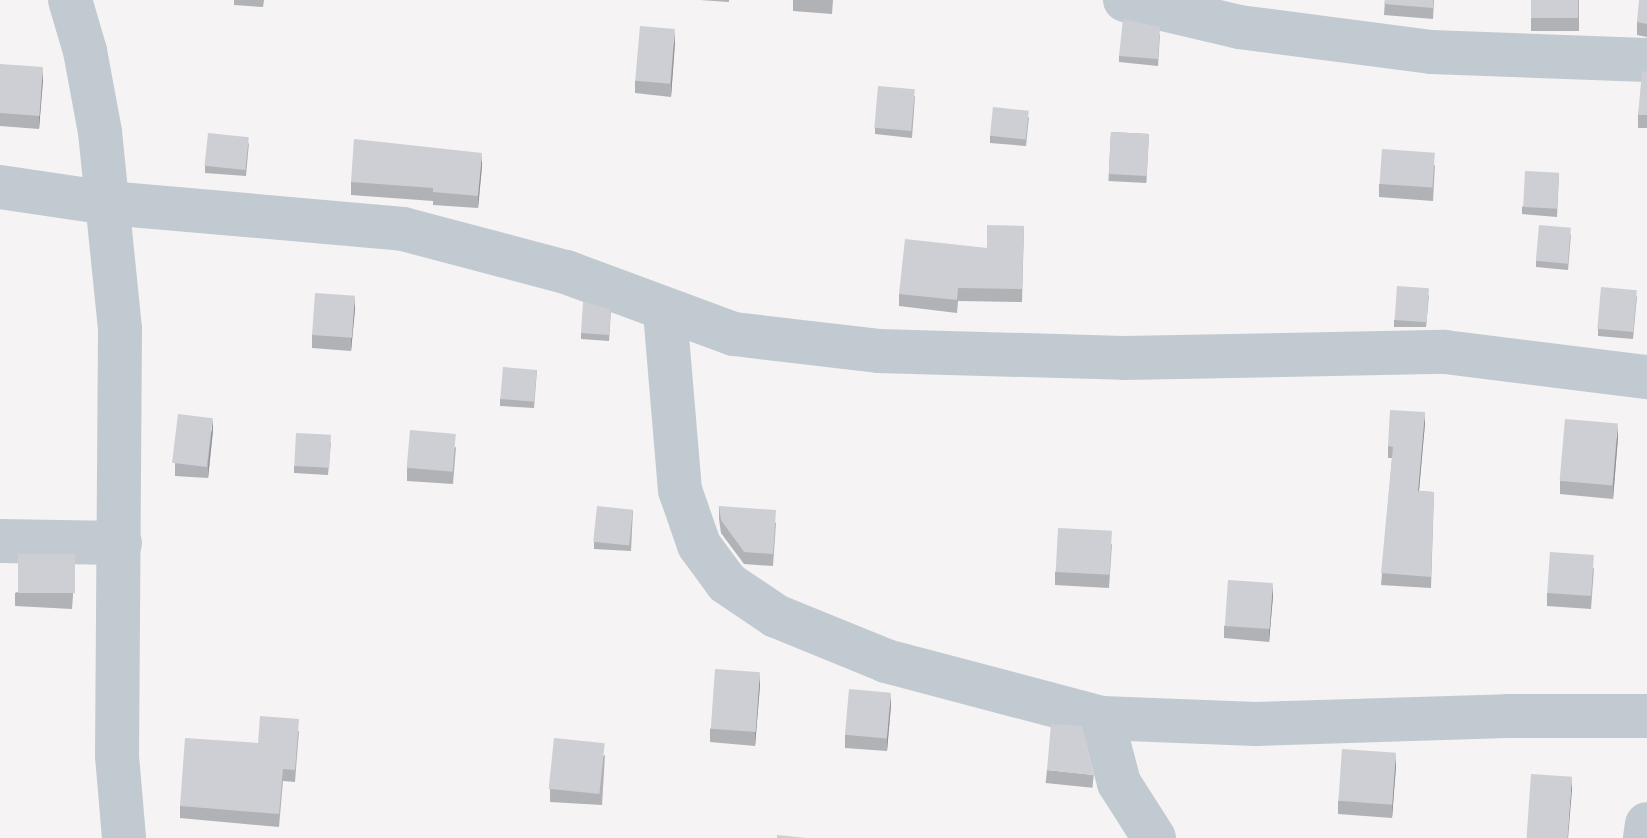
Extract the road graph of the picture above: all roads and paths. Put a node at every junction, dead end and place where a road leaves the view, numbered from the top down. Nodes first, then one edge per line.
1 (70, 0) edge
2 (1125, 0) edge
3 (1211, 10) edge
4 (1647, 60) edge
5 (0, 187) edge
6 (108, 203) junction
7 (665, 312) junction
8 (1647, 377) edge
9 (0, 541) edge
10 (120, 543) junction
11 (1647, 716) edge
12 (1102, 718) junction
13 (1647, 824) edge
14 (124, 838) edge
15 (1154, 838) edge
16 (1645, 838) edge

1 - 6 street
2 - 3 street
3 - 4 street
5 - 6 street
6 - 7 street
6 - 10 street
7 - 8 street
7 - 12 street
9 - 10 street
10 - 14 street
11 - 12 street
12 - 15 street
13 - 16 street

